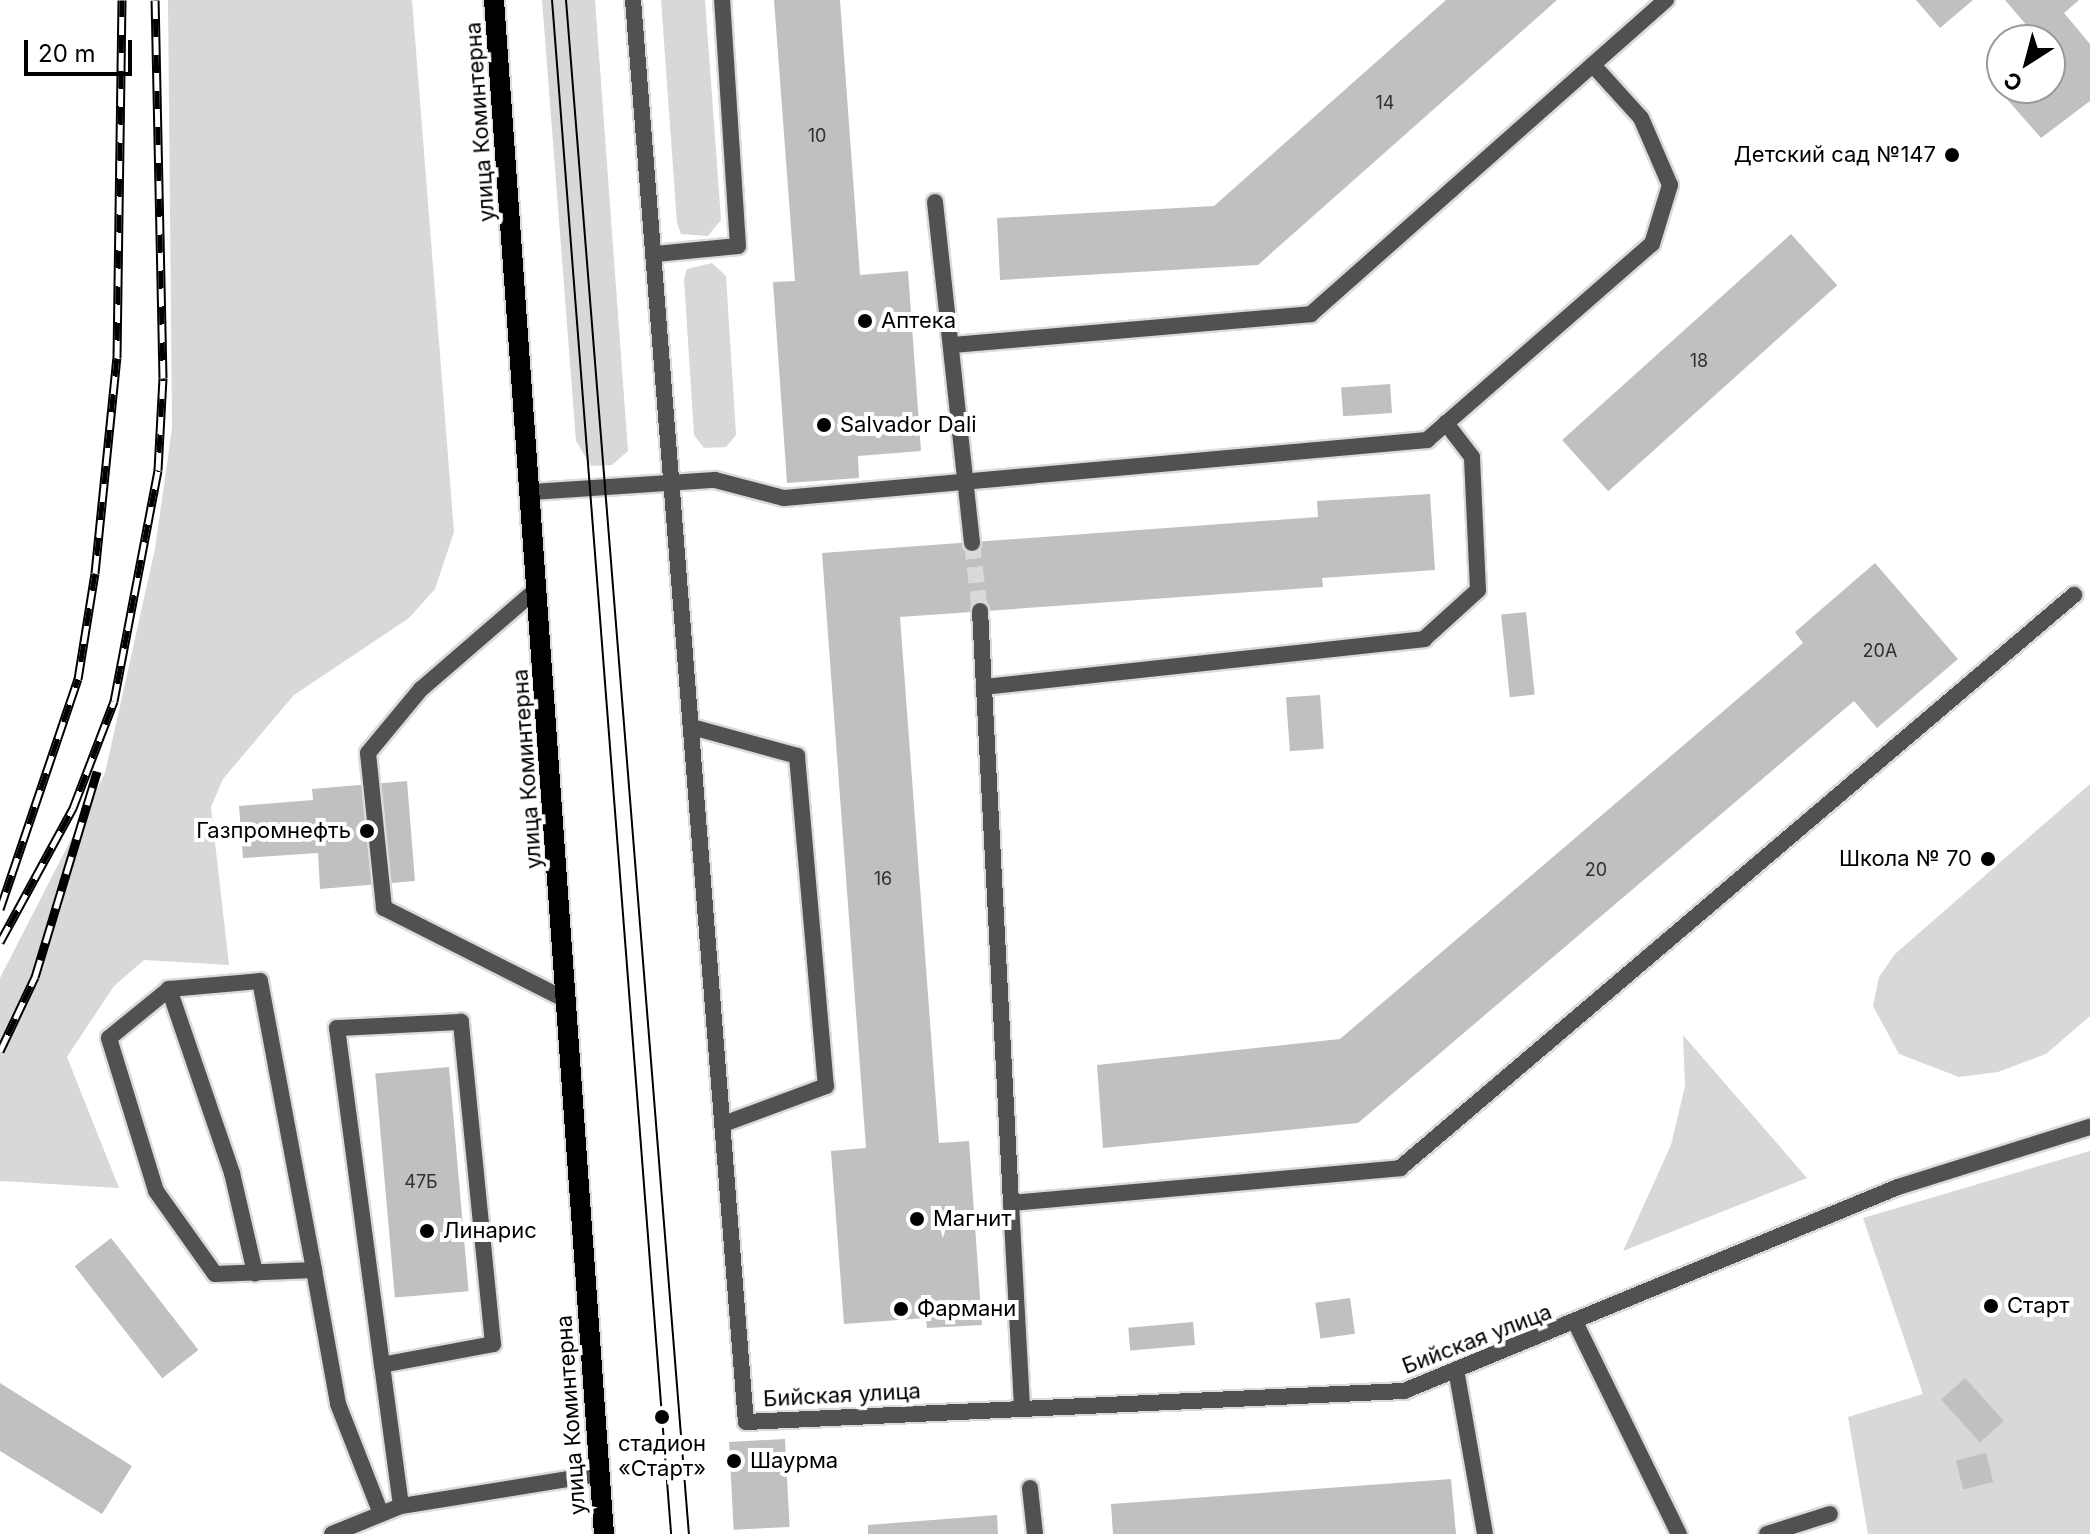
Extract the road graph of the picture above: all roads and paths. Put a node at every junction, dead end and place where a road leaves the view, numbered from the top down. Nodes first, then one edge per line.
1 (494, 0) edge
2 (633, 0) edge
3 (722, 0) edge
4 (1666, 0) edge
5 (1593, 65) junction
6 (935, 202) dead end
7 (656, 254) junction
8 (952, 345) junction
9 (1446, 423) junction
10 (675, 479) junction
11 (966, 482) junction
12 (532, 492) junction
13 (972, 543) tunnel mouth
14 (537, 589) junction
15 (2074, 595) dead end
16 (980, 611) tunnel mouth
17 (984, 687) junction
18 (692, 727) junction
19 (169, 989) junction
20 (568, 1001) junction
21 (723, 1124) junction
22 (2090, 1127) edge
23 (1011, 1203) junction
24 (314, 1270) junction
25 (255, 1273) junction
26 (1576, 1324) junction
27 (382, 1365) junction
28 (1457, 1375) junction
29 (1022, 1407) junction
30 (599, 1474) junction
31 (1030, 1488) dead end
32 (401, 1506) junction
33 (381, 1514) junction
34 (1830, 1514) dead end
35 (332, 1534) edge
36 (604, 1534) edge
37 (1035, 1534) edge
38 (1485, 1534) edge
39 (1679, 1534) edge
40 (1767, 1534) edge

1 - 12 main road, улица Коминтерна
2 - 7 street
3 - 7 street
4 - 5 street
5 - 8 street
5 - 9 street
6 - 8 street
7 - 10 street
8 - 11 street
9 - 11 street
9 - 17 street
10 - 11 street
10 - 12 street
10 - 18 street
11 - 13 street
12 - 14 main road, улица Коминтерна
14 - 20 main road, улица Коминтерна
14 - 20 street
15 - 23 street
16 - 17 street
17 - 23 street
18 - 21 street
18 - 21 street
19 - 24 street
19 - 25 street
19 - 25 street
20 - 30 main road, улица Коминтерна
21 - 29 street, Бийская улица
22 - 26 street, Бийская улица
23 - 29 street
24 - 25 street
24 - 33 street
26 - 28 street, Бийская улица
26 - 39 street
27 - 27 street
27 - 32 street
28 - 29 street, Бийская улица
28 - 38 street
30 - 32 street
30 - 36 main road, улица Коминтерна
31 - 37 street
32 - 33 street
33 - 35 street
34 - 40 street

